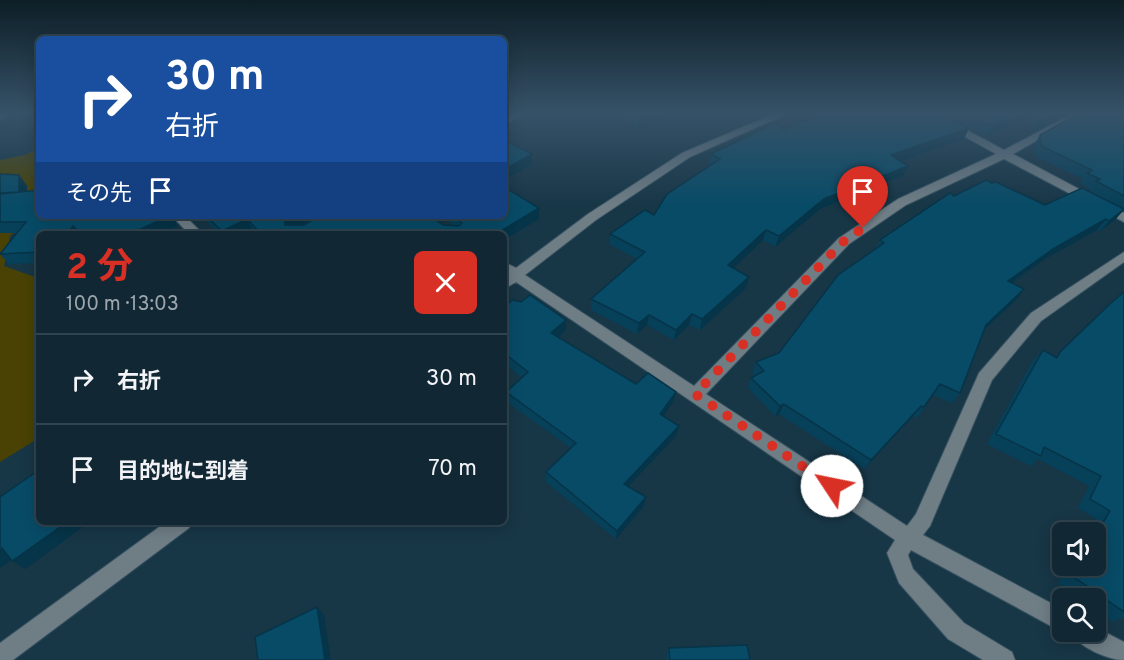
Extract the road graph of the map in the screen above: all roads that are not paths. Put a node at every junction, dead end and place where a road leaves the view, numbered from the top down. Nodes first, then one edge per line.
1 (712, 144) edge
2 (986, 144) edge
3 (1024, 144) edge
4 (1005, 154) junction
5 (1124, 218) edge
6 (181, 219) edge
7 (194, 231) edge
8 (1124, 256) edge
9 (508, 275) edge
10 (695, 394) junction
11 (178, 525) edge
12 (910, 538) junction
13 (1052, 616) edge
14 (1101, 642) edge
15 (1124, 654) edge
16 (0, 656) edge
17 (1004, 660) edge

1 - 9 street
2 - 4 street
3 - 4 street
4 - 5 street
4 - 10 street
6 - 7 street
8 - 12 street
9 - 10 street
10 - 12 street
11 - 16 street
12 - 13 street
12 - 17 street
14 - 15 street

